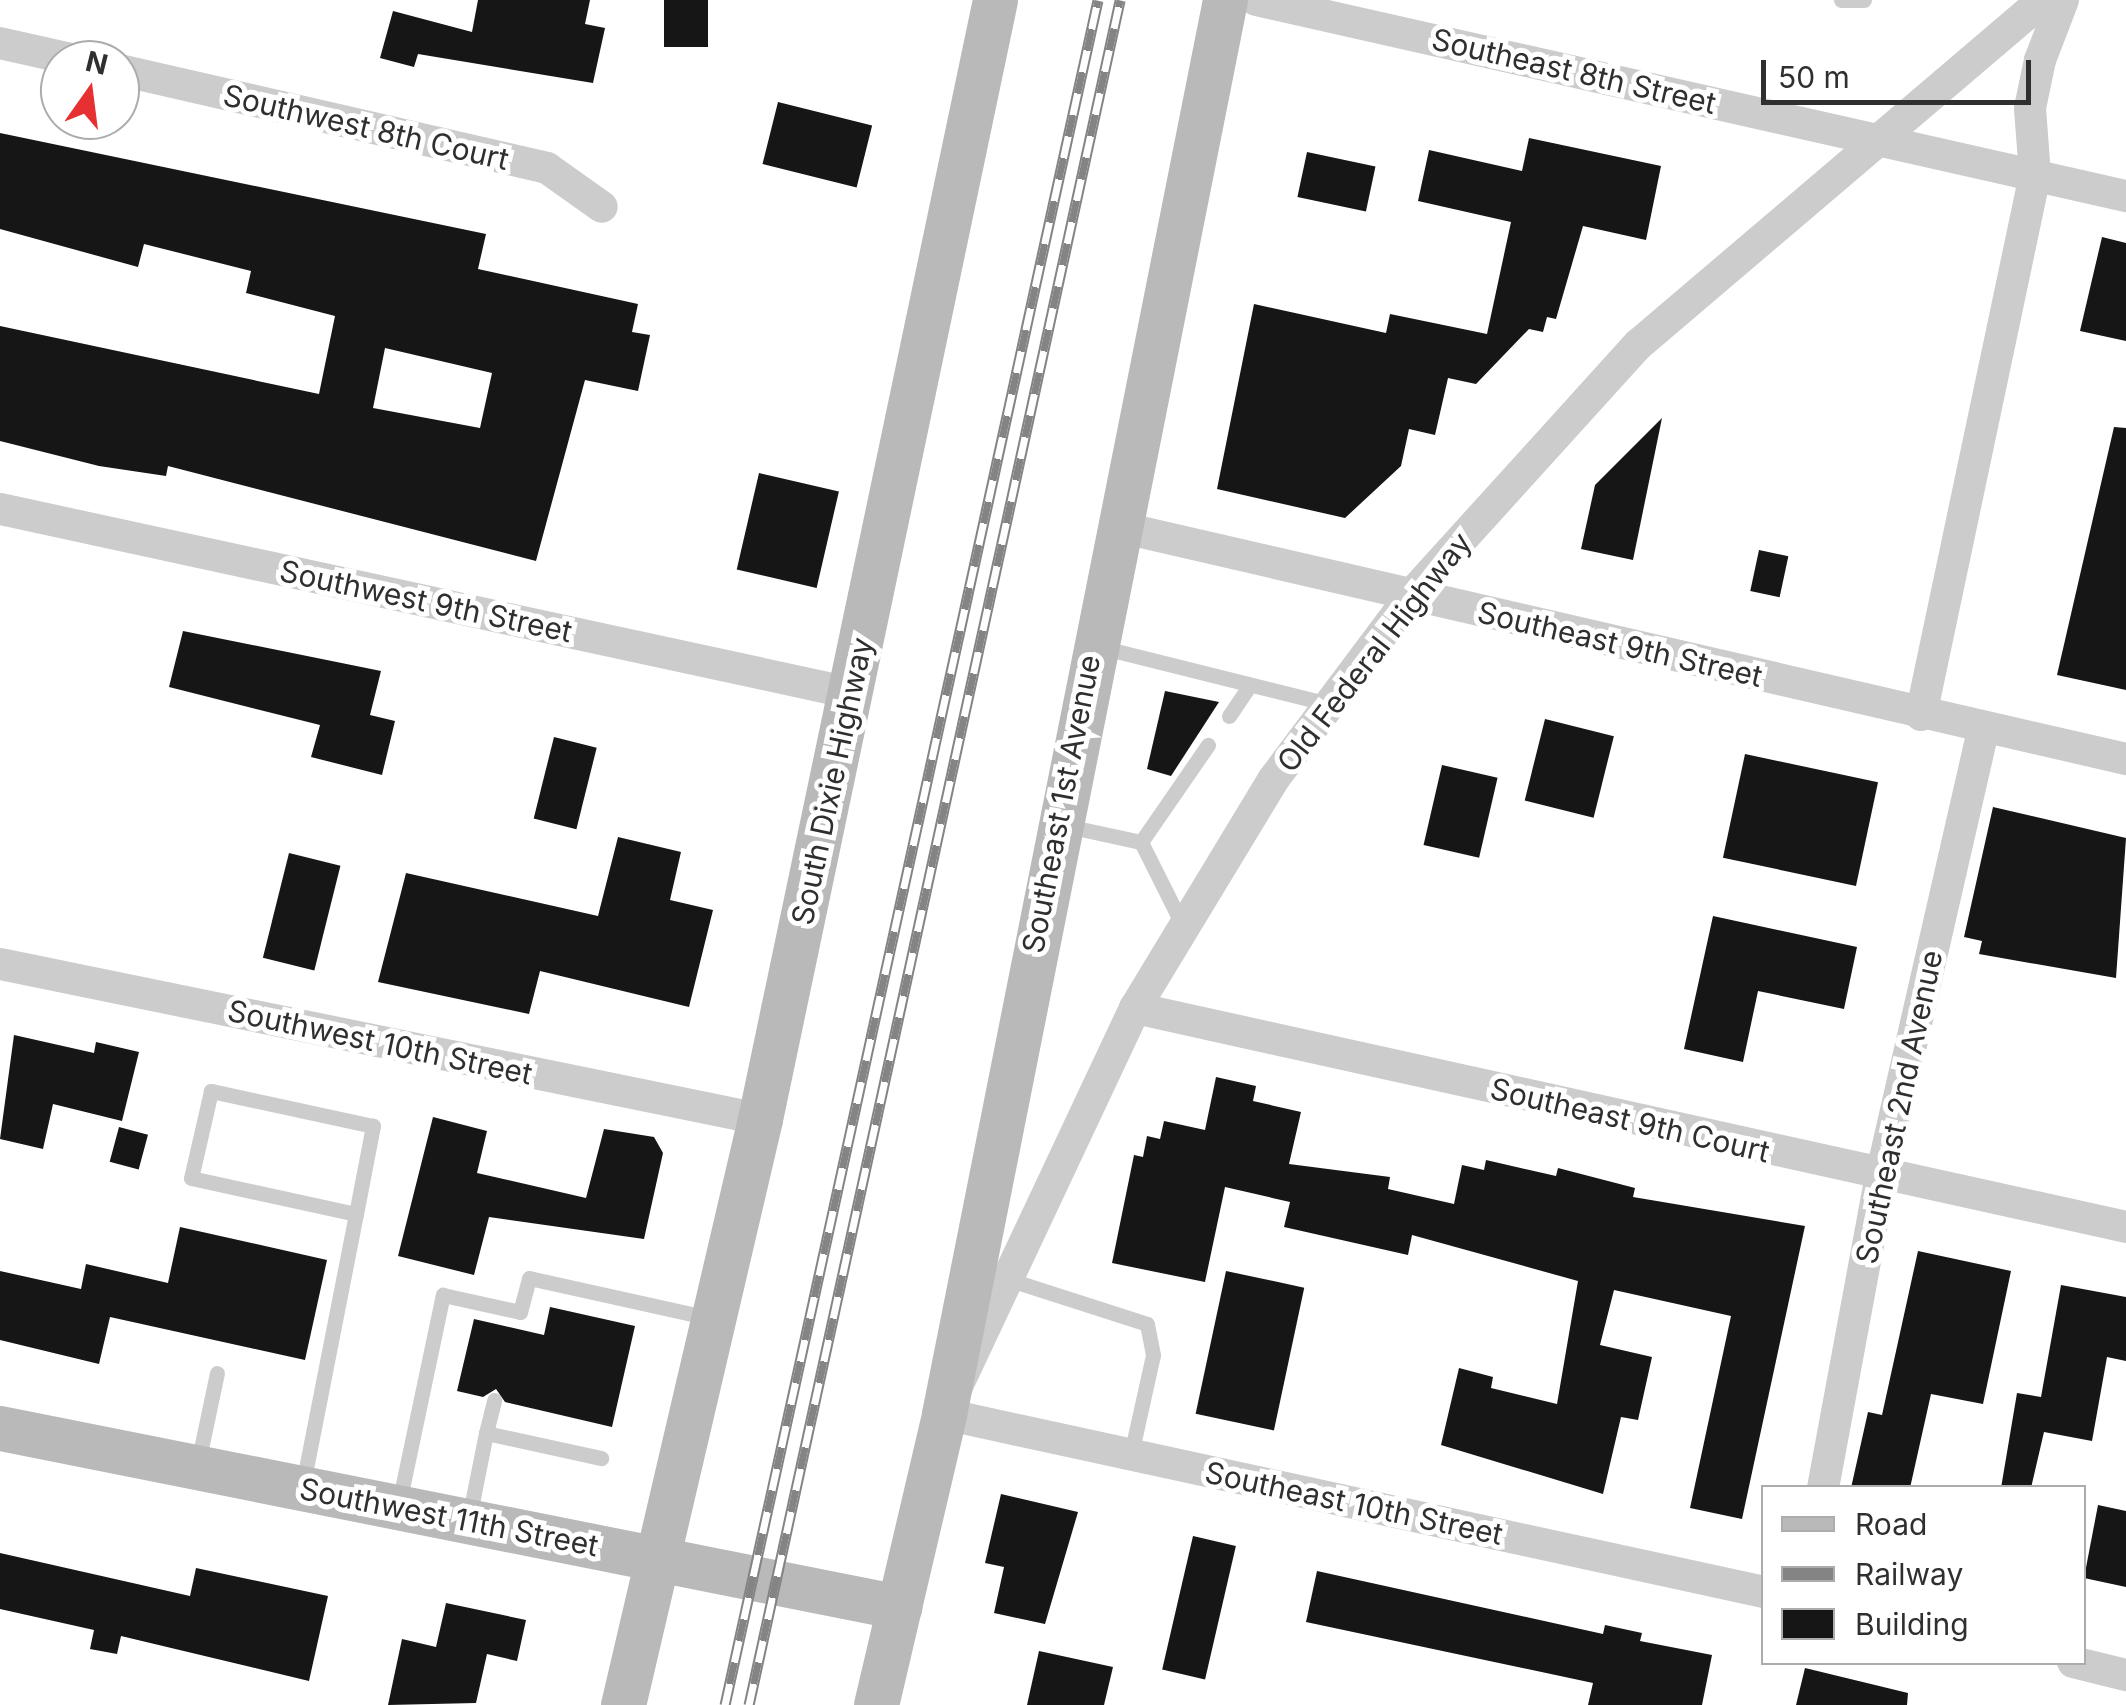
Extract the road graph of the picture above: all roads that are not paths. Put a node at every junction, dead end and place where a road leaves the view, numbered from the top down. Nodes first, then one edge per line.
1 (995, 0) edge
2 (1225, 0) edge
3 (1256, 0) edge
4 (1841, 0) edge
5 (1864, 0) edge
6 (2043, 0) edge
7 (2063, 0) edge
8 (0, 42) edge
9 (40, 51) edge
10 (140, 75) edge
11 (1879, 138) junction
12 (2035, 175) junction
13 (2126, 196) edge
14 (602, 207) dead end
15 (0, 509) edge
16 (1115, 526) junction
17 (1412, 594) junction
18 (1092, 645) junction
19 (1250, 685) junction
20 (851, 693) junction
21 (1329, 704) junction
22 (1228, 716) dead end
23 (1921, 716) junction
24 (1984, 728) junction
25 (1208, 745) dead end
26 (2126, 759) edge
27 (1057, 824) junction
28 (1141, 842) junction
29 (1184, 928) junction
30 (0, 964) edge
31 (1135, 1008) junction
32 (760, 1119) junction
33 (1881, 1176) junction
34 (356, 1214) junction
35 (2126, 1227) edge
36 (1008, 1278) junction
37 (520, 1312) junction
38 (714, 1319) junction
39 (513, 1328) dead end
40 (217, 1373) dead end
41 (494, 1400) dead end
42 (944, 1414) junction
43 (0, 1428) edge
44 (486, 1434) junction
45 (1131, 1454) junction
46 (601, 1458) dead end
47 (197, 1467) junction
48 (1825, 1485) edge
49 (302, 1488) junction
50 (398, 1507) junction
51 (468, 1522) junction
52 (659, 1559) junction
53 (1761, 1591) edge
54 (899, 1607) junction
55 (2085, 1665) edge
56 (2126, 1675) edge
57 (623, 1705) edge
58 (876, 1705) edge

1 - 20 main road, South Dixie Highway
2 - 16 main road, Southeast 1st Avenue
3 - 11 street, Southeast 8th Street
4 - 5 lane
6 - 11 street, Old Federal Highway
7 - 12 street
8 - 9 street
10 - 14 street, Southwest 8th Court
11 - 12 street, Southeast 8th Street
11 - 17 street, Old Federal Highway
12 - 13 street, Southeast 8th Street
12 - 23 street
15 - 20 street, Southwest 9th Street
16 - 17 street, Southeast 9th Street
16 - 18 main road, Southeast 1st Avenue
17 - 21 street, Old Federal Highway
17 - 23 street, Southeast 9th Street
18 - 19 lane
18 - 27 main road, Southeast 1st Avenue
19 - 21 lane
19 - 22 lane
20 - 32 main road, South Dixie Highway
21 - 29 street, Old Federal Highway
23 - 24 street, Southeast 9th Street
24 - 26 street, Southeast 9th Street
24 - 33 street, Southeast 2nd Avenue
25 - 28 lane
27 - 28 lane
27 - 42 main road, Southeast 1st Avenue
28 - 29 lane
29 - 31 street, Old Federal Highway
30 - 32 street, Southwest 10th Street
31 - 33 street, Southeast 9th Court
31 - 36 street, Old Federal Highway
32 - 38 main road, South Dixie Highway
33 - 35 street, Southeast 9th Court
33 - 48 street, Southeast 2nd Avenue
34 - 34 lane
34 - 49 lane
36 - 42 street, Old Federal Highway
36 - 45 lane
37 - 38 lane
37 - 39 lane
37 - 50 lane
38 - 52 main road, South Dixie Highway
40 - 47 lane
41 - 44 lane
42 - 45 street, Southeast 10th Street
42 - 54 main road, Southeast 1st Avenue
43 - 47 main road, Southwest 11th Street
44 - 46 lane
44 - 51 lane
45 - 53 street, Southeast 10th Street
47 - 49 main road, Southwest 11th Street
49 - 50 main road, Southwest 11th Street
50 - 51 main road, Southwest 11th Street
51 - 52 main road, Southwest 11th Street
52 - 54 main road, Southwest 11th Street
52 - 57 main road, South Dixie Highway
54 - 58 main road, Southeast 1st Avenue
55 - 56 street

